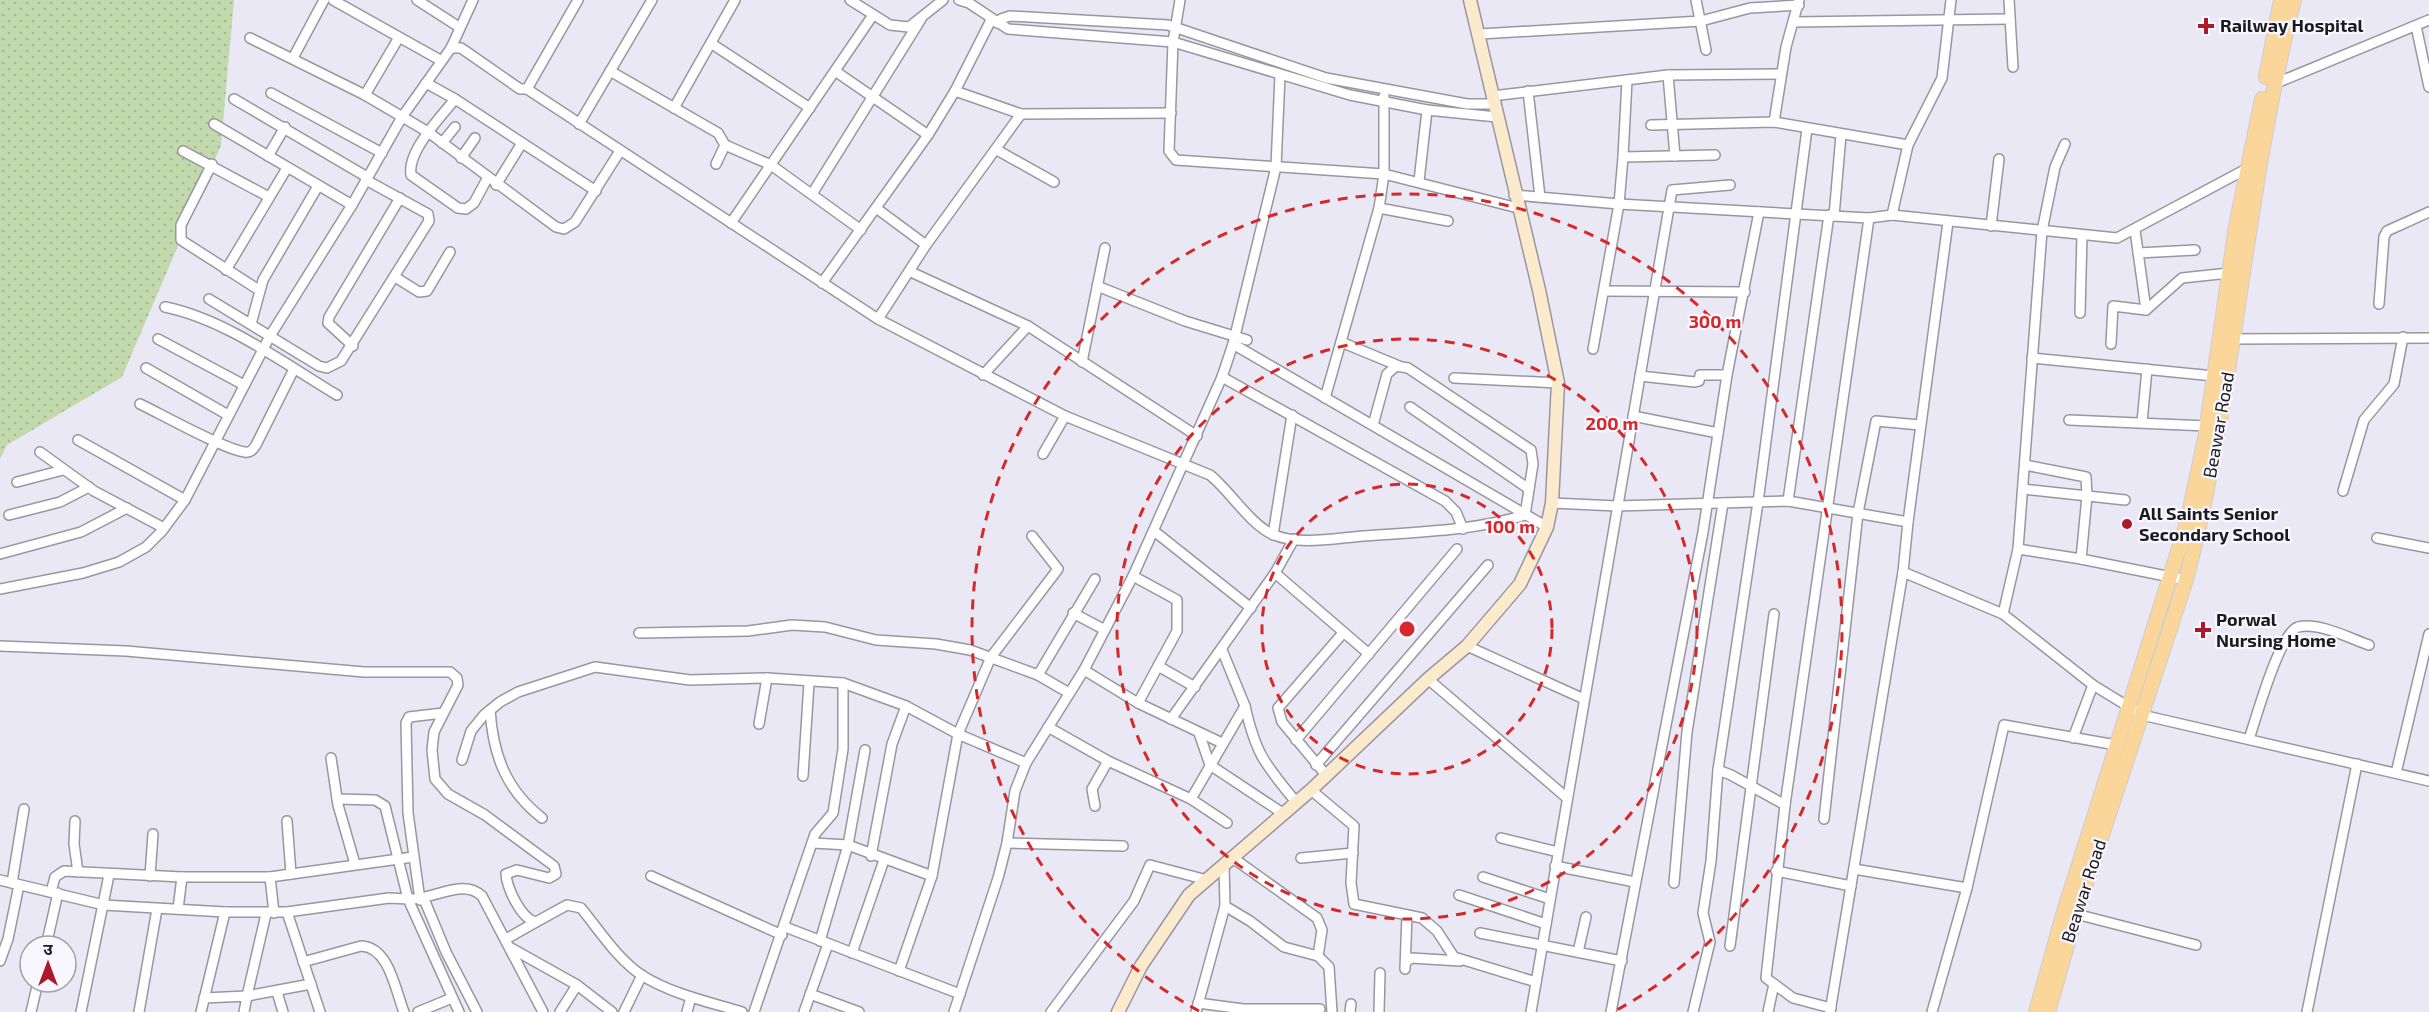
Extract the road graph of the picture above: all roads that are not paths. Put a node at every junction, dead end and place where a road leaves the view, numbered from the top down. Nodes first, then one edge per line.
1 (324, 0) edge
2 (333, 0) edge
3 (417, 0) edge
4 (473, 0) edge
5 (578, 0) edge
6 (652, 0) edge
7 (721, 0) edge
8 (850, 0) edge
9 (943, 0) edge
10 (1180, 0) edge
11 (1470, 0) edge
12 (1696, 0) edge
13 (1951, 0) edge
14 (2009, 0) edge
15 (2281, 0) edge
16 (2294, 0) edge
17 (965, 1) edge
18 (733, 2) edge
19 (1799, 2) edge
20 (1783, 3) edge
21 (873, 15) junction
22 (1950, 18) junction
23 (921, 19) junction
24 (2010, 19) junction
25 (2429, 20) edge
26 (1111, 21) junction
27 (1701, 21) junction
28 (994, 22) junction
29 (1792, 25) junction
30 (2416, 26) junction
31 (459, 27) junction
32 (1175, 27) junction
33 (1480, 34) junction
34 (250, 38) dead end
35 (1110, 38) junction
36 (398, 39) junction
37 (1173, 42) junction
38 (712, 44) junction
39 (451, 48) junction
40 (1706, 50) dead end
41 (2276, 50) junction
42 (293, 58) junction
43 (440, 60) junction
44 (2013, 67) dead end
45 (610, 71) junction
46 (836, 71) junction
47 (1781, 74) junction
48 (1280, 75) junction
49 (1668, 75) junction
50 (1627, 80) junction
51 (2272, 81) junction
52 (426, 83) junction
53 (2429, 87) edge
54 (527, 89) junction
55 (1384, 90) junction
56 (955, 91) junction
57 (1492, 92) junction
58 (1528, 92) junction
59 (271, 93) dead end
60 (365, 95) junction
61 (875, 96) junction
62 (234, 99) dead end
63 (455, 99) junction
64 (1384, 101) junction
65 (674, 108) junction
66 (810, 108) junction
67 (1427, 110) junction
68 (1021, 114) junction
69 (1171, 114) junction
70 (402, 117) junction
71 (1497, 117) junction
72 (1774, 122) junction
73 (214, 124) dead end
74 (579, 124) junction
75 (1651, 125) dead end
76 (1672, 126) junction
77 (285, 127) junction
78 (455, 127) dead end
79 (1807, 129) junction
80 (428, 132) junction
81 (928, 135) junction
82 (1841, 135) junction
83 (475, 138) dead end
84 (442, 143) junction
85 (522, 143) junction
86 (2065, 144) dead end
87 (725, 145) junction
88 (1908, 146) junction
89 (997, 150) junction
90 (183, 151) dead end
91 (620, 151) junction
92 (1715, 155) dead end
93 (268, 156) junction
94 (1675, 156) junction
95 (380, 157) junction
96 (1623, 157) junction
97 (461, 158) junction
98 (1999, 159) dead end
99 (212, 164) junction
100 (716, 164) dead end
101 (771, 165) junction
102 (2254, 166) junction
103 (1276, 167) junction
104 (287, 168) junction
105 (1384, 174) junction
106 (368, 177) junction
107 (488, 177) junction
108 (1419, 181) junction
109 (1054, 182) dead end
110 (496, 185) junction
111 (1730, 185) dead end
112 (318, 186) junction
113 (596, 192) junction
114 (812, 194) junction
115 (1514, 195) junction
116 (269, 197) junction
117 (1540, 197) junction
118 (400, 198) junction
119 (352, 204) junction
120 (1619, 204) junction
121 (1670, 207) junction
122 (876, 208) junction
123 (1379, 208) junction
124 (1518, 208) junction
125 (1759, 212) junction
126 (2429, 212) edge
127 (1796, 214) junction
128 (1832, 215) junction
129 (1892, 215) junction
130 (1869, 218) junction
131 (1448, 221) dead end
132 (1948, 222) junction
133 (731, 223) junction
134 (1991, 226) junction
135 (861, 230) junction
136 (2135, 230) junction
137 (2042, 231) junction
138 (2082, 235) junction
139 (926, 245) junction
140 (1105, 248) dead end
141 (2195, 250) dead end
142 (450, 252) dead end
143 (2138, 253) junction
144 (226, 270) junction
145 (911, 272) junction
146 (2229, 273) junction
147 (395, 277) junction
148 (822, 283) junction
149 (1097, 286) junction
150 (259, 290) junction
151 (1605, 291) junction
152 (1745, 292) junction
153 (1655, 293) junction
154 (209, 299) dead end
155 (2379, 304) dead end
156 (165, 307) dead end
157 (2146, 310) junction
158 (2080, 313) dead end
159 (878, 319) junction
160 (251, 324) junction
161 (1028, 326) junction
162 (270, 336) junction
163 (2219, 338) junction
164 (2403, 338) junction
165 (2429, 338) edge
166 (158, 339) dead end
167 (1234, 340) junction
168 (1247, 340) dead end
169 (2234, 340) junction
170 (1341, 342) junction
171 (2111, 344) dead end
172 (353, 346) junction
173 (1593, 349) dead end
174 (263, 350) junction
175 (2032, 358) junction
176 (1082, 362) junction
177 (1399, 366) junction
178 (146, 368) dead end
179 (294, 369) junction
180 (2147, 369) junction
181 (983, 375) junction
182 (1727, 375) junction
183 (1640, 376) junction
184 (2214, 376) junction
185 (1222, 377) junction
186 (1454, 378) dead end
187 (1557, 383) junction
188 (244, 385) junction
189 (337, 395) dead end
190 (1325, 398) junction
191 (140, 404) dead end
192 (1410, 407) dead end
193 (228, 415) junction
194 (1292, 415) junction
195 (1065, 416) junction
196 (1633, 416) junction
197 (2069, 420) dead end
198 (2142, 422) junction
199 (1373, 425) junction
200 (1920, 425) junction
201 (2207, 426) junction
202 (1718, 433) junction
203 (1197, 436) junction
204 (78, 440) dead end
205 (216, 441) junction
206 (40, 452) dead end
207 (1043, 454) dead end
208 (1185, 464) junction
209 (2025, 465) junction
210 (63, 470) junction
211 (2203, 477) junction
212 (17, 482) dead end
213 (89, 488) junction
214 (1529, 489) junction
215 (2023, 489) junction
216 (2343, 491) dead end
217 (2087, 496) junction
218 (185, 500) junction
219 (2125, 500) dead end
220 (1788, 501) junction
221 (1758, 502) junction
222 (1552, 503) junction
223 (1706, 503) junction
224 (1723, 503) junction
225 (1617, 506) junction
226 (128, 508) junction
227 (1828, 508) junction
228 (1858, 513) junction
229 (9, 515) dead end
230 (1525, 515) junction
231 (1908, 522) junction
232 (2193, 524) junction
233 (1547, 526) junction
234 (164, 528) junction
235 (1463, 529) junction
236 (1154, 531) junction
237 (1273, 535) junction
238 (1032, 536) dead end
239 (2376, 538) dead end
240 (1294, 539) junction
241 (2429, 548) edge
242 (1457, 549) dead end
243 (2018, 549) junction
244 (0, 554) edge
245 (2081, 559) junction
246 (1488, 565) dead end
247 (1903, 572) junction
248 (1275, 573) junction
249 (1133, 576) junction
250 (2171, 577) junction
251 (1095, 579) dead end
252 (2186, 580) junction
253 (0, 589) edge
254 (1251, 608) junction
255 (1073, 613) junction
256 (1774, 614) dead end
257 (2003, 614) junction
258 (1105, 630) junction
259 (639, 633) dead end
260 (1343, 633) junction
261 (2429, 634) edge
262 (2369, 645) dead end
263 (0, 646) edge
264 (1467, 646) junction
265 (1222, 650) junction
266 (1369, 654) junction
267 (991, 657) junction
268 (1158, 666) junction
269 (1084, 670) junction
270 (1038, 675) junction
271 (767, 678) junction
272 (1428, 679) junction
273 (809, 682) junction
274 (843, 683) junction
275 (2093, 685) junction
276 (1195, 687) junction
277 (1069, 693) junction
278 (1584, 699) junction
279 (1138, 703) junction
280 (906, 706) junction
281 (1245, 706) junction
282 (2128, 707) junction
283 (490, 710) junction
284 (443, 713) junction
285 (2142, 715) junction
286 (1171, 719) junction
287 (759, 724) dead end
288 (1048, 727) junction
289 (1199, 733) junction
290 (958, 734) junction
291 (2073, 738) junction
292 (2249, 739) junction
293 (1296, 740) junction
294 (1222, 743) junction
295 (2116, 745) junction
296 (866, 750) dead end
297 (331, 758) dead end
298 (462, 760) dead end
299 (1108, 760) junction
300 (1026, 763) junction
301 (2357, 764) junction
302 (1210, 765) junction
303 (1316, 765) junction
304 (1718, 771) junction
305 (2396, 773) junction
306 (803, 776) dead end
307 (2429, 781) edge
308 (1319, 783) junction
309 (1751, 786) junction
310 (1567, 798) junction
311 (337, 799) junction
312 (1191, 799) junction
313 (1296, 802) junction
314 (1785, 805) junction
315 (1095, 806) dead end
316 (24, 809) dead end
317 (1284, 814) junction
318 (542, 818) dead end
319 (1824, 819) dead end
320 (75, 821) dead end
321 (287, 821) dead end
322 (1227, 823) dead end
323 (153, 834) dead end
324 (1501, 838) dead end
325 (813, 843) junction
326 (1007, 843) junction
327 (848, 845) junction
328 (1122, 846) dead end
329 (1558, 852) junction
330 (1353, 853) junction
331 (871, 856) junction
332 (413, 857) junction
333 (396, 858) junction
334 (1301, 858) dead end
335 (884, 860) junction
336 (1229, 862) junction
337 (356, 864) junction
338 (1556, 866) junction
339 (1854, 869) junction
340 (1776, 871) junction
341 (78, 872) junction
342 (291, 874) junction
343 (109, 875) junction
344 (150, 876) junction
345 (651, 876) dead end
346 (932, 876) junction
347 (182, 877) junction
348 (270, 877) junction
349 (1483, 877) dead end
350 (0, 880) edge
351 (1207, 880) junction
352 (1635, 882) junction
353 (1674, 883) dead end
354 (16, 884) junction
355 (1851, 886) junction
356 (1967, 888) junction
357 (54, 892) junction
358 (1459, 895) dead end
359 (408, 899) junction
360 (422, 899) junction
361 (1550, 899) junction
362 (104, 905) junction
363 (1225, 906) junction
364 (157, 909) junction
365 (178, 909) junction
366 (225, 912) junction
367 (287, 912) junction
368 (270, 913) junction
369 (2076, 914) junction
370 (1407, 915) junction
371 (1586, 917) dead end
372 (536, 922) junction
373 (1546, 924) junction
374 (784, 931) junction
375 (1480, 933) dead end
376 (48, 934) edge
377 (824, 942) junction
378 (508, 943) junction
379 (1542, 944) junction
380 (2196, 945) dead end
381 (1730, 946) dead end
382 (1578, 952) junction
383 (852, 953) junction
384 (441, 955) junction
385 (1318, 956) junction
386 (0, 961) edge
387 (1466, 961) junction
388 (1622, 961) junction
389 (303, 962) junction
390 (899, 971) junction
391 (1380, 973) dead end
392 (642, 975) junction
393 (453, 981) junction
394 (1536, 982) junction
395 (311, 984) junction
396 (1774, 984) junction
397 (577, 985) junction
398 (277, 992) junction
399 (35, 994) edge
400 (810, 994) junction
401 (960, 994) junction
402 (247, 996) junction
403 (691, 997) junction
404 (452, 998) junction
405 (204, 999) junction
406 (1197, 1007) edge
407 (1278, 1010) edge
408 (1319, 1010) edge
409 (1332, 1010) edge
410 (1831, 1010) edge
411 (422, 1011) edge
412 (1242, 1011) edge
413 (31, 1012) edge
414 (81, 1012) edge
415 (139, 1012) edge
416 (201, 1012) edge
417 (244, 1012) edge
418 (283, 1012) edge
419 (320, 1012) edge
420 (404, 1012) edge
421 (459, 1012) edge
422 (477, 1012) edge
423 (543, 1012) edge
424 (560, 1012) edge
425 (612, 1012) edge
426 (624, 1012) edge
427 (687, 1012) edge
428 (742, 1012) edge
429 (754, 1012) edge
430 (804, 1012) edge
431 (859, 1012) edge
432 (954, 1012) edge
433 (1051, 1012) edge
434 (1118, 1012) edge
435 (1379, 1012) edge
436 (1531, 1012) edge
437 (1611, 1012) edge
438 (1693, 1012) edge
439 (1768, 1012) edge
440 (1932, 1012) edge
441 (2036, 1012) edge
442 (2048, 1012) edge
443 (2307, 1012) edge

1 - 42 street
2 - 36 street
3 - 31 street
4 - 31 street
5 - 54 street
6 - 45 street
7 - 18 street
8 - 21 street
9 - 23 street
10 - 32 street
11 - 33 street
12 - 27 street
13 - 22 street
14 - 24 street
15 - 41 main road, Beawar Road
16 - 41 main road, Beawar Road
17 - 28 street
18 - 38 street
19 - 20 street
19 - 29 street
20 - 27 street
21 - 23 street
21 - 46 street
22 - 24 street
22 - 29 street
22 - 88 street
23 - 61 street
24 - 44 street
25 - 30 street
26 - 28 street
26 - 32 street
26 - 35 street
27 - 33 street
27 - 40 street
28 - 35 street
28 - 56 street
29 - 47 street
30 - 51 street
30 - 53 street
31 - 39 street
32 - 37 street
32 - 55 street
33 - 57 street
34 - 42 street
35 - 37 street
36 - 43 street
36 - 60 street
37 - 48 street
37 - 69 street
38 - 65 street
38 - 66 street
39 - 43 street
39 - 54 street
41 - 51 main road, Beawar Road
42 - 60 street
43 - 52 street
45 - 65 street
45 - 74 street
46 - 61 street
46 - 66 street
47 - 49 street
47 - 72 street
48 - 64 street
48 - 103 street
49 - 50 street
49 - 76 street
50 - 58 street
50 - 96 street
51 - 102 main road, Beawar Road
52 - 63 street
52 - 70 street
54 - 74 street
55 - 57 street
55 - 64 street
56 - 68 street
56 - 81 street
57 - 58 street
57 - 71 street
58 - 117 street
59 - 95 street
60 - 70 street
61 - 81 street
61 - 114 street
62 - 77 street
63 - 80 street
63 - 85 street
64 - 67 street
64 - 105 street
65 - 87 street
66 - 101 street
67 - 71 street
67 - 108 street
68 - 69 street
68 - 89 street
69 - 103 street
70 - 80 street
70 - 95 street
71 - 115 street
72 - 76 street
72 - 79 street
73 - 93 street
74 - 91 street
75 - 76 street
76 - 94 street
77 - 93 street
77 - 106 street
78 - 84 street
79 - 82 street
79 - 127 street
80 - 84 street
80 - 107 street
81 - 122 street
82 - 88 street
82 - 128 street
83 - 97 street
84 - 97 street
85 - 110 street
85 - 113 street
86 - 137 street
87 - 100 street
87 - 101 street
88 - 129 street
89 - 109 street
89 - 139 street
90 - 99 street
91 - 113 street
91 - 133 street
92 - 94 street
93 - 104 street
94 - 96 street
95 - 106 street
96 - 120 street
97 - 107 street
98 - 134 street
99 - 116 street
99 - 144 street
101 - 114 street
101 - 133 street
102 - 136 street
102 - 146 main road, Beawar Road
102 - 169 main road, Beawar Road
103 - 105 street
103 - 167 street
104 - 112 street
104 - 116 street
105 - 108 street
105 - 123 street
106 - 118 street
106 - 119 street
107 - 110 street
108 - 124 street
110 - 113 street
111 - 121 street
112 - 119 street
112 - 150 street
114 - 135 street
115 - 117 street
115 - 124 street
116 - 144 street
117 - 120 street
118 - 147 street
118 - 172 street
119 - 162 street
120 - 121 street
120 - 151 street
121 - 125 street
121 - 153 street
122 - 135 street
122 - 139 street
123 - 131 street
123 - 170 street
124 - 187 street
125 - 127 street
125 - 152 street
126 - 155 street
127 - 128 street
127 - 221 street
128 - 130 street
128 - 220 street
129 - 130 street
129 - 132 street
130 - 227 street
132 - 134 street
132 - 200 street
133 - 148 street
134 - 137 street
135 - 148 street
136 - 138 street
136 - 143 street
137 - 138 street
137 - 175 street
138 - 158 street
139 - 145 street
140 - 149 street
141 - 143 street
142 - 147 street
143 - 157 street
144 - 150 street
145 - 159 street
145 - 161 street
146 - 157 street
146 - 163 main road, Beawar Road
147 - 172 street
148 - 159 street
149 - 167 street
149 - 176 street
150 - 160 street
151 - 153 street
151 - 173 street
152 - 153 street
152 - 182 street
153 - 183 street
154 - 160 street
156 - 174 street
157 - 171 street
159 - 181 street
160 - 162 street
161 - 176 street
161 - 181 street
162 - 172 street
162 - 174 street
163 - 169 street
163 - 184 main road, Beawar Road
164 - 165 street
164 - 169 street
164 - 216 street
166 - 188 street
167 - 168 street
167 - 185 street
167 - 190 street
169 - 211 main road, Beawar Road
170 - 177 street
170 - 190 street
174 - 179 street
174 - 188 street
175 - 180 street
175 - 209 street
176 - 203 street
177 - 199 street
177 - 214 street
178 - 193 street
179 - 189 street
179 - 205 street
180 - 184 street
180 - 198 street
181 - 195 street
182 - 183 street
182 - 202 street
183 - 196 street
184 - 201 main road, Beawar Road
185 - 194 street
185 - 203 street
186 - 187 street
187 - 222 street
188 - 193 street
190 - 199 street
191 - 205 street
192 - 214 street
193 - 205 street
194 - 235 street
194 - 237 street
195 - 207 street
195 - 208 street
196 - 202 street
196 - 225 street
197 - 198 street
198 - 201 street
199 - 230 street
200 - 228 street
200 - 231 street
201 - 211 main road, Beawar Road
202 - 223 street
203 - 208 street
204 - 218 street
205 - 218 street
206 - 210 street
208 - 236 street
208 - 237 street
209 - 215 street
209 - 217 street
210 - 212 street
210 - 213 street
211 - 232 main road, Beawar Road
213 - 226 street
213 - 229 street
214 - 230 street
215 - 217 street
215 - 243 street
217 - 219 street
217 - 245 street
218 - 234 street
220 - 221 street
220 - 227 street
221 - 224 street
221 - 304 street
222 - 225 street
222 - 233 street
223 - 224 street
223 - 225 street
223 - 352 street
224 - 353 street
225 - 278 street
226 - 234 street
226 - 244 street
227 - 228 street
227 - 314 street
228 - 231 street
228 - 319 street
230 - 233 street
230 - 235 street
231 - 247 street
232 - 250 main road, Beawar Road
232 - 252 main road, Beawar Road
233 - 264 street
234 - 253 street
235 - 240 street
236 - 249 street
236 - 254 street
237 - 240 street
238 - 267 street
239 - 241 street
240 - 248 street
242 - 266 street
243 - 245 street
243 - 257 street
245 - 250 street
246 - 303 street
247 - 257 street
247 - 339 street
248 - 254 street
248 - 260 street
249 - 258 street
249 - 268 street
250 - 252 street
250 - 282 main road, Beawar Road
251 - 255 street
252 - 285 main road, Beawar Road
254 - 265 street
255 - 258 street
255 - 270 street
256 - 309 street
257 - 275 street
258 - 269 street
259 - 267 street
260 - 266 street
260 - 293 street
261 - 305 street
262 - 292 street
263 - 284 street
264 - 272 street
264 - 278 street
265 - 276 street
265 - 281 street
266 - 293 street
267 - 270 street
267 - 290 street
268 - 276 street
268 - 279 street
269 - 277 street
269 - 279 street
270 - 277 street
271 - 273 street
271 - 283 street
271 - 287 street
272 - 308 street
272 - 310 street
273 - 274 street
273 - 306 street
274 - 280 street
274 - 325 street
275 - 282 street
275 - 291 street
276 - 286 street
277 - 288 street
278 - 310 street
279 - 286 street
280 - 290 street
280 - 331 street
281 - 294 street
281 - 313 street
282 - 285 street
282 - 295 main road, Beawar Road
283 - 298 street
283 - 318 street
284 - 332 street
284 - 372 street
285 - 292 street
285 - 369 main road, Beawar Road
286 - 289 street
288 - 299 street
288 - 300 street
289 - 294 street
289 - 302 street
290 - 300 street
290 - 346 street
291 - 295 street
291 - 356 street
292 - 301 street
293 - 303 street
294 - 302 street
295 - 441 main road, Beawar Road
296 - 327 street
297 - 311 street
299 - 312 street
299 - 315 street
300 - 326 street
301 - 305 street
301 - 443 street
302 - 312 street
302 - 317 street
303 - 308 street
304 - 309 street
304 - 438 street
305 - 307 street
308 - 313 street
308 - 330 street
309 - 314 street
309 - 381 street
310 - 329 street
311 - 333 street
311 - 337 street
312 - 322 street
313 - 317 street
314 - 340 street
316 - 354 street
317 - 336 street
320 - 341 street
321 - 342 street
323 - 344 street
324 - 329 street
325 - 327 street
325 - 374 street
326 - 328 street
326 - 401 street
327 - 331 street
327 - 377 street
329 - 338 street
330 - 334 street
330 - 370 street
331 - 335 street
332 - 333 street
332 - 360 street
333 - 337 street
333 - 359 street
335 - 346 street
335 - 383 street
336 - 351 street
336 - 363 street
336 - 385 street
337 - 342 street
338 - 352 street
338 - 361 street
339 - 355 street
339 - 356 street
340 - 355 street
340 - 396 street
341 - 343 street
341 - 357 street
342 - 348 street
343 - 344 street
343 - 362 street
344 - 347 street
345 - 374 street
346 - 390 street
347 - 348 street
347 - 365 street
348 - 368 street
349 - 361 street
350 - 354 street
351 - 433 street
351 - 434 street
352 - 388 street
354 - 357 street
354 - 386 street
355 - 410 street
356 - 440 street
357 - 362 street
357 - 376 street
358 - 373 street
359 - 360 street
359 - 367 street
359 - 384 street
360 - 378 street
360 - 384 street
361 - 373 street
362 - 364 street
362 - 414 street
363 - 385 street
363 - 406 street
364 - 365 street
364 - 415 street
365 - 366 street
366 - 368 street
366 - 405 street
367 - 368 street
367 - 389 street
368 - 402 street
369 - 380 street
369 - 442 main road, Beawar Road
370 - 387 street
370 - 387 street
371 - 382 street
372 - 378 street
372 - 392 street
373 - 379 street
374 - 377 street
374 - 429 street
375 - 379 street
377 - 383 street
377 - 400 street
378 - 397 street
378 - 423 street
379 - 382 street
379 - 394 street
382 - 388 street
383 - 390 street
384 - 393 street
384 - 393 street
385 - 409 street
387 - 394 street
388 - 437 street
389 - 395 street
389 - 420 street
390 - 401 street
391 - 435 street
392 - 403 street
392 - 426 street
393 - 404 street
393 - 422 street
394 - 436 street
395 - 398 street
395 - 419 street
396 - 410 street
396 - 439 street
397 - 424 street
397 - 425 street
398 - 402 street
398 - 418 street
399 - 413 street
400 - 430 street
400 - 431 street
401 - 432 street
402 - 405 street
402 - 417 street
403 - 427 street
403 - 428 street
404 - 411 street
404 - 421 street
405 - 416 street
406 - 412 street
407 - 408 street
407 - 412 street
408 - 409 street

